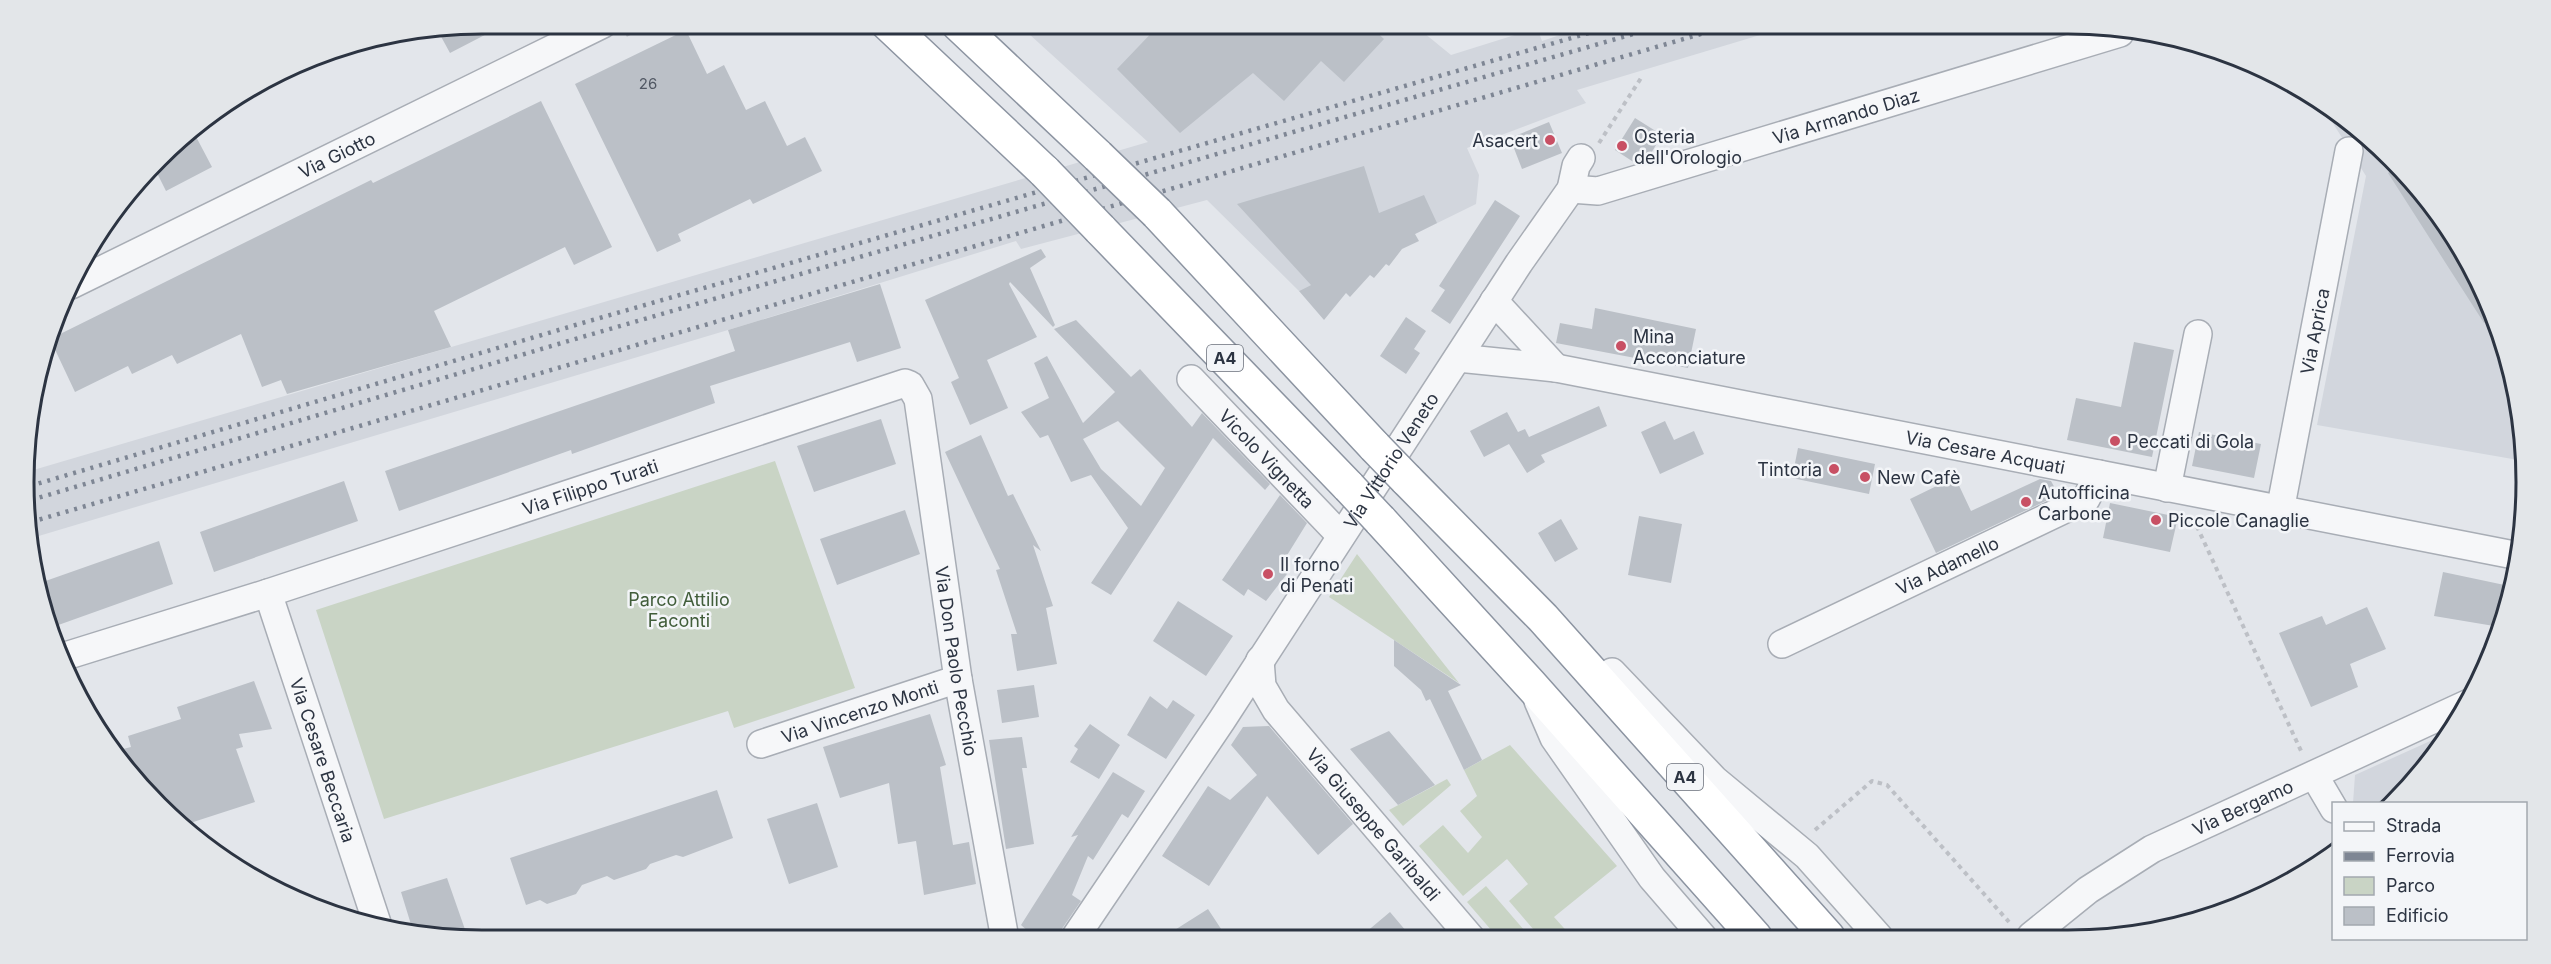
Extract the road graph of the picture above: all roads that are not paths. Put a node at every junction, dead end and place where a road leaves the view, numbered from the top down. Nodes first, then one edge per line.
1 (583, 34) edge
2 (899, 34) edge
3 (969, 34) edge
4 (2109, 36) edge
5 (2349, 151) dead end
6 (1581, 158) dead end
7 (1571, 189) junction
8 (84, 279) edge
9 (1494, 301) junction
10 (2198, 334) dead end
11 (1458, 358) junction
12 (1556, 368) junction
13 (1191, 379) dead end
14 (910, 385) joint
15 (2099, 474) junction
16 (2178, 491) junction
17 (2280, 511) junction
18 (1341, 536) junction
19 (2511, 554) edge
20 (268, 593) junction
21 (1543, 618) junction
22 (1782, 644) dead end
23 (70, 655) edge
24 (1260, 660) junction
25 (958, 679) junction
26 (1530, 684) junction
27 (1276, 710) junction
28 (2455, 710) edge
29 (1222, 720) junction
30 (761, 744) dead end
31 (2314, 775) junction
32 (2332, 806) edge
33 (375, 916) edge
34 (1003, 930) edge
35 (1080, 930) edge
36 (1464, 930) edge
37 (1697, 930) edge
38 (1749, 930) edge
39 (1822, 930) edge
40 (1873, 930) edge
41 (2025, 930) edge

1 - 8 street, Via Giotto
2 - 26 highway, A4, bridge
3 - 21 highway, A4, bridge
4 - 7 street, Via Armando Diaz
5 - 17 street, Via Aprica
6 - 7 street, Via Vittorio Veneto
7 - 9 street, Via Vittorio Veneto
9 - 11 street, Via Vittorio Veneto
9 - 12 street
10 - 16 street
11 - 12 street, Via Cesare Acquati
11 - 18 street, Via Vittorio Veneto
12 - 15 street, Via Cesare Acquati
13 - 18 street, Vicolo Vignetta
14 - 20 street, Via Filippo Turati
14 - 25 street, Via Don Paolo Pecchio
15 - 16 street, Via Cesare Acquati
15 - 22 street, Via Adamello
16 - 17 street, Via Cesare Acquati
17 - 19 street, Via Cesare Acquati
18 - 24 street, Via Vittorio Veneto
20 - 23 street, Via Filippo Turati
20 - 33 street, Via Cesare Beccaria
21 - 39 highway, A4
21 - 40 street
24 - 27 street, Via Giuseppe Garibaldi
24 - 29 street, Via Vittorio Veneto
25 - 30 street, Via Vincenzo Monti
25 - 34 street, Via Don Paolo Pecchio
26 - 37 street
26 - 38 highway, A4
27 - 29 street
27 - 36 street, Via Giuseppe Garibaldi
28 - 31 street, Via Bergamo
29 - 35 street, Via Vittorio Veneto
31 - 32 street
31 - 41 street, Via Bergamo

